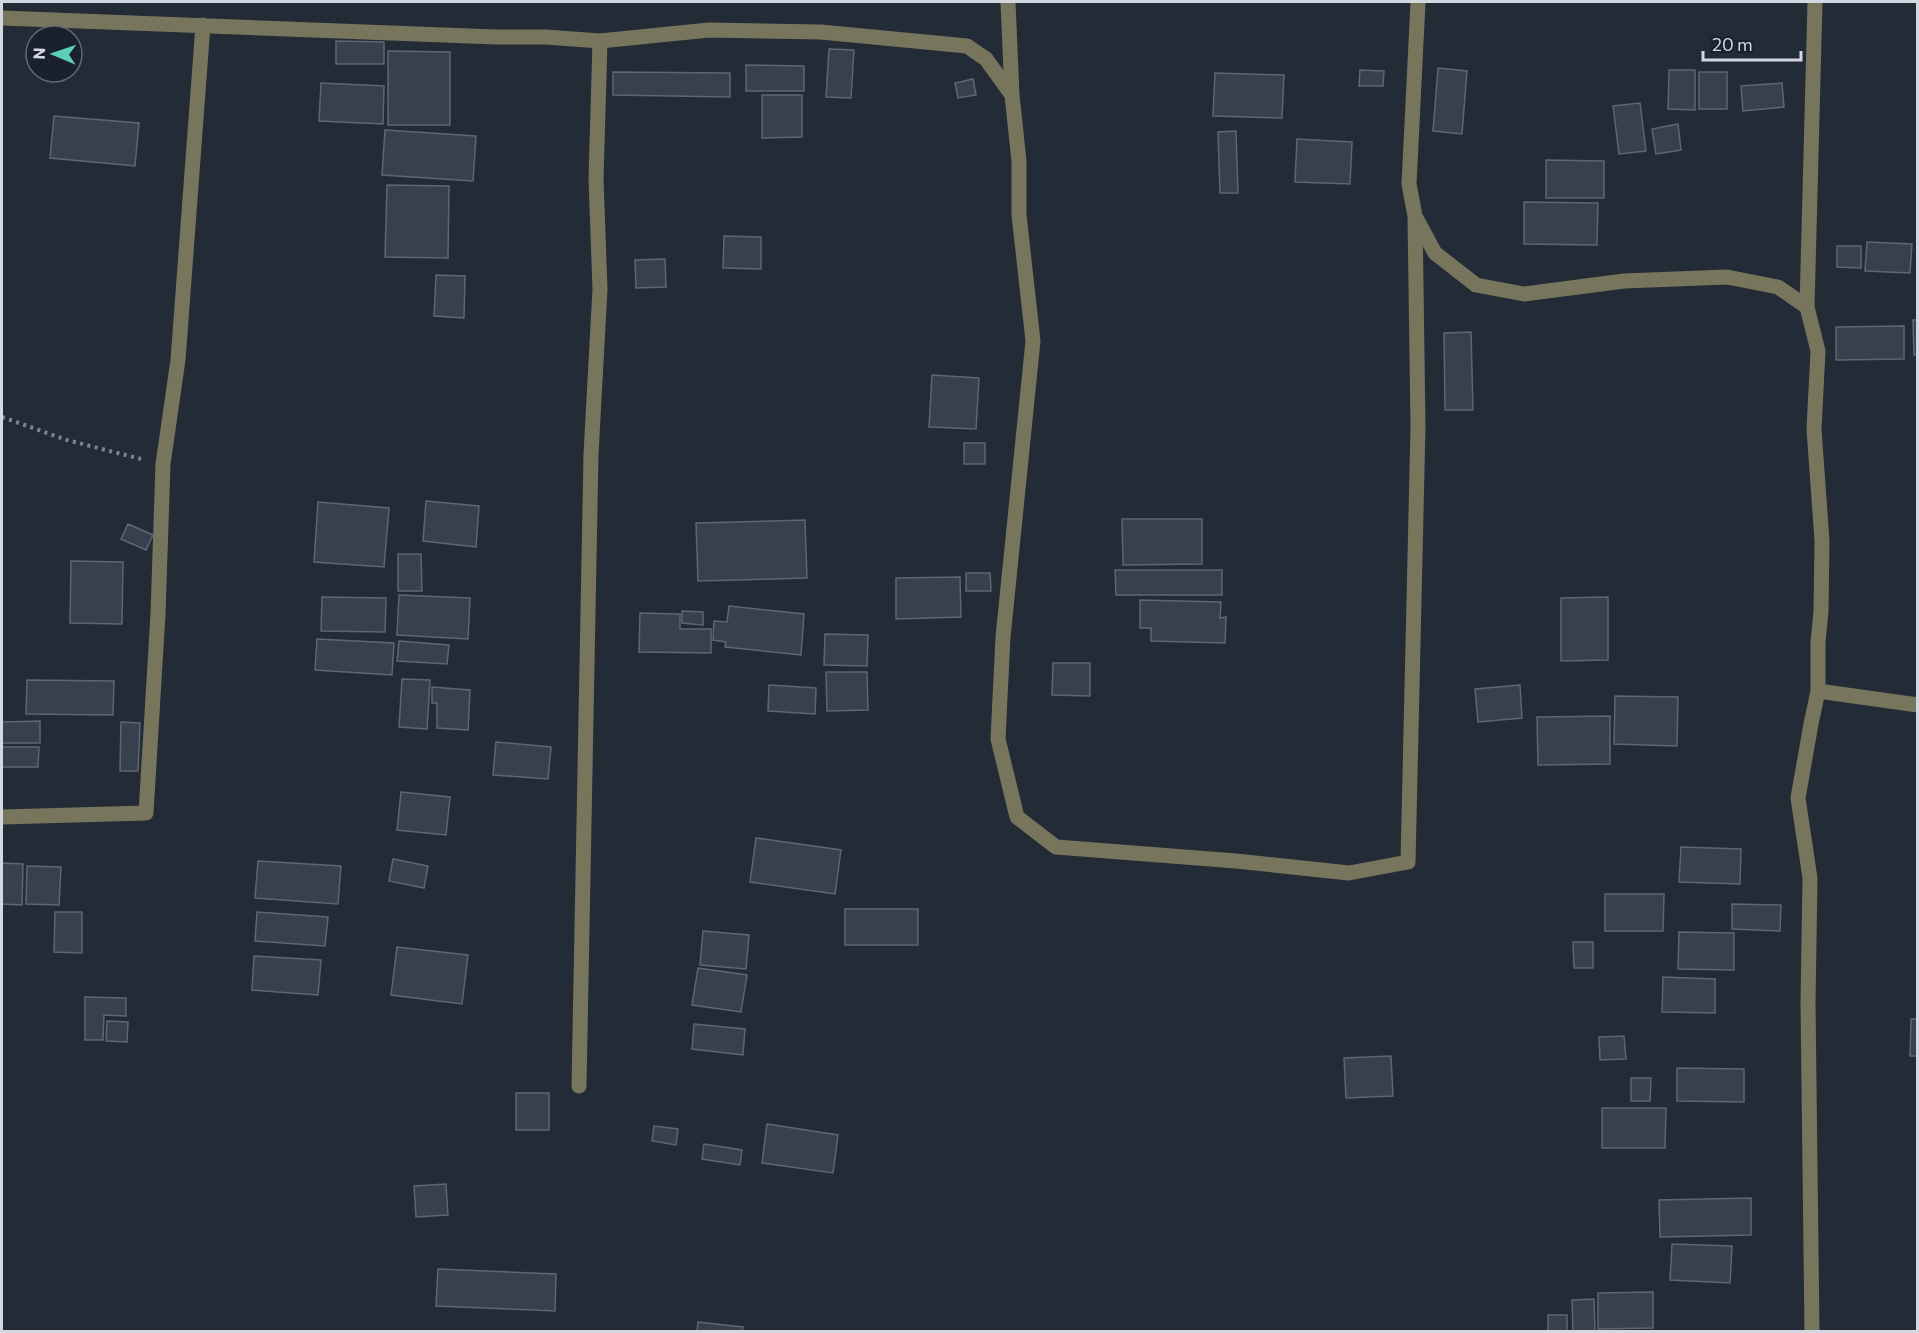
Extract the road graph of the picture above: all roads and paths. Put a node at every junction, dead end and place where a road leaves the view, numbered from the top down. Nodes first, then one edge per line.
1 (1008, 2) edge
2 (1419, 2) edge
3 (1815, 2) edge
4 (2, 18) edge
5 (203, 25) junction
6 (600, 41) junction
7 (1012, 95) junction
8 (1415, 216) junction
9 (1807, 307) junction
10 (2, 417) edge
11 (163, 464) junction
12 (1818, 691) junction
13 (1917, 705) edge
14 (2, 817) edge
15 (579, 1086) dead end
16 (1812, 1332) edge

1 - 7 street
2 - 8 street
3 - 9 street
4 - 5 street
5 - 6 street
5 - 11 street
6 - 7 street
6 - 15 street
7 - 8 street
8 - 9 street
9 - 12 street
10 - 11 path
11 - 14 street
12 - 13 street
12 - 16 street

